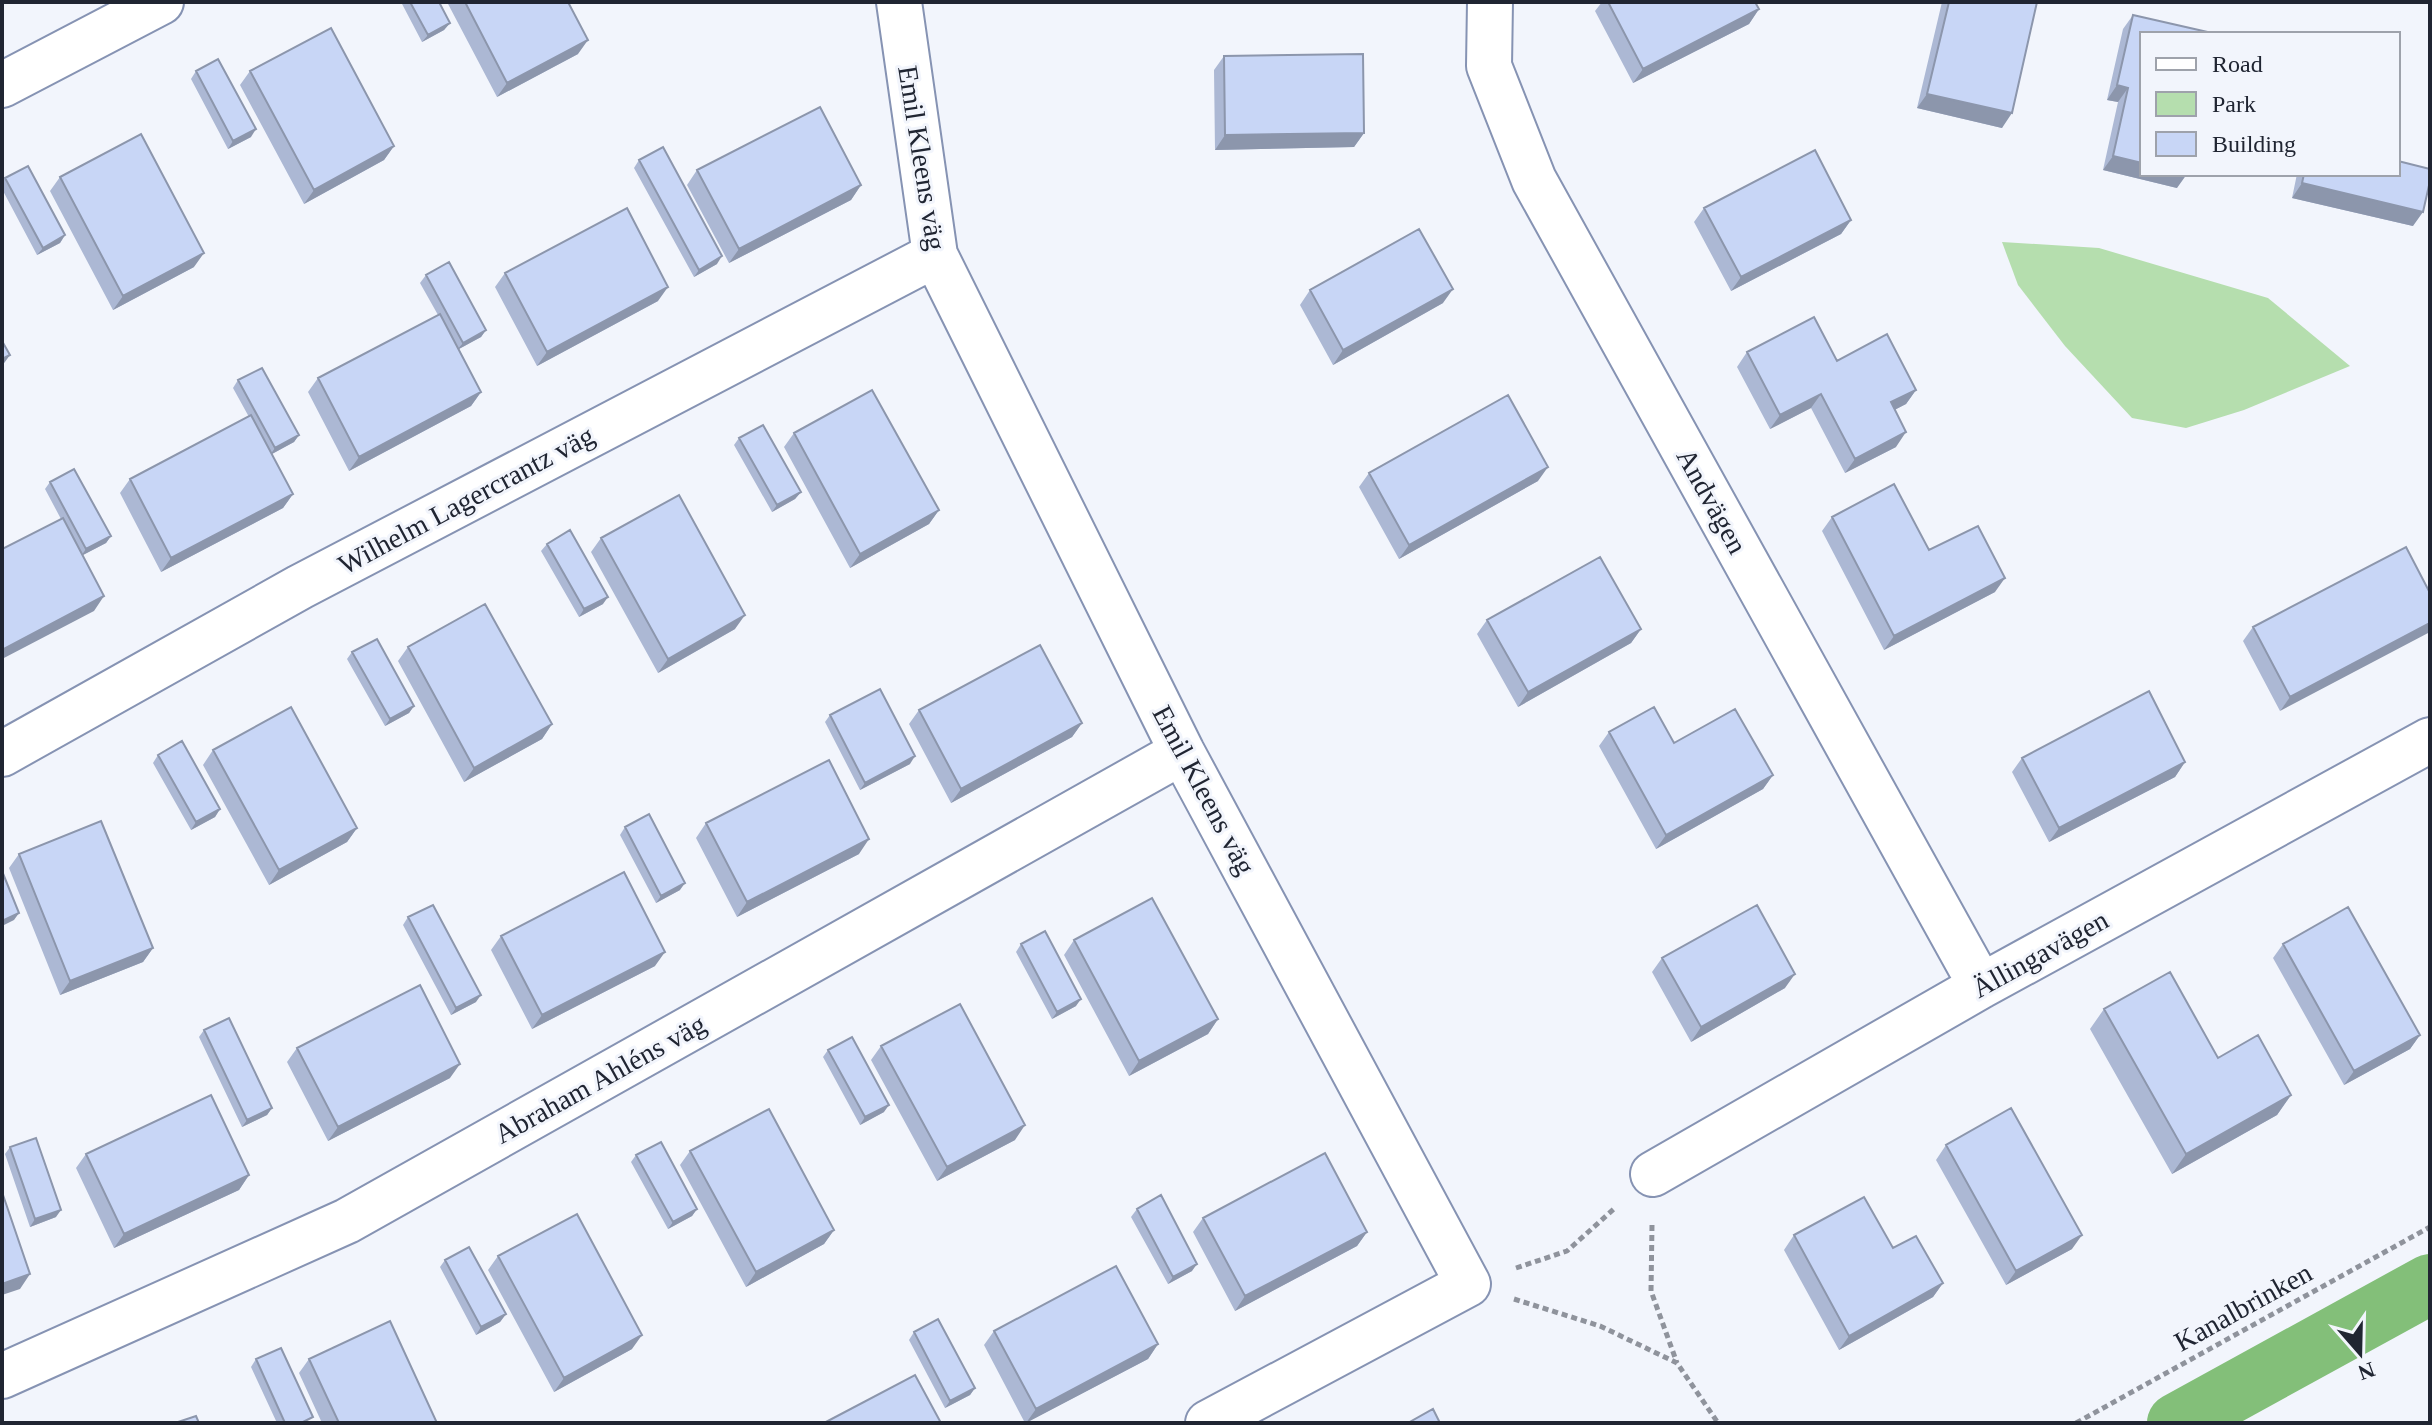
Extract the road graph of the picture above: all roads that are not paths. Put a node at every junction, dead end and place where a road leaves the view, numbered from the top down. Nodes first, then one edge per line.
1 (161, 2) edge
2 (899, 2) edge
3 (1490, 2) edge
4 (2, 85) edge
5 (935, 255) junction
6 (2430, 740) edge
7 (1182, 752) junction
8 (2, 754) edge
9 (1981, 986) junction
10 (1653, 1174) road end
11 (2, 1376) edge
12 (1208, 1423) edge

1 - 4 street
2 - 5 street, Emil Kleens väg
3 - 9 street, Andvägen
5 - 7 street, Emil Kleens väg
5 - 8 street, Wilhelm Lagercrantz väg
6 - 9 street, Ällingavägen
7 - 11 street, Abraham Ahléns väg
7 - 12 street, Emil Kleens väg
9 - 10 street, Ällingavägen

